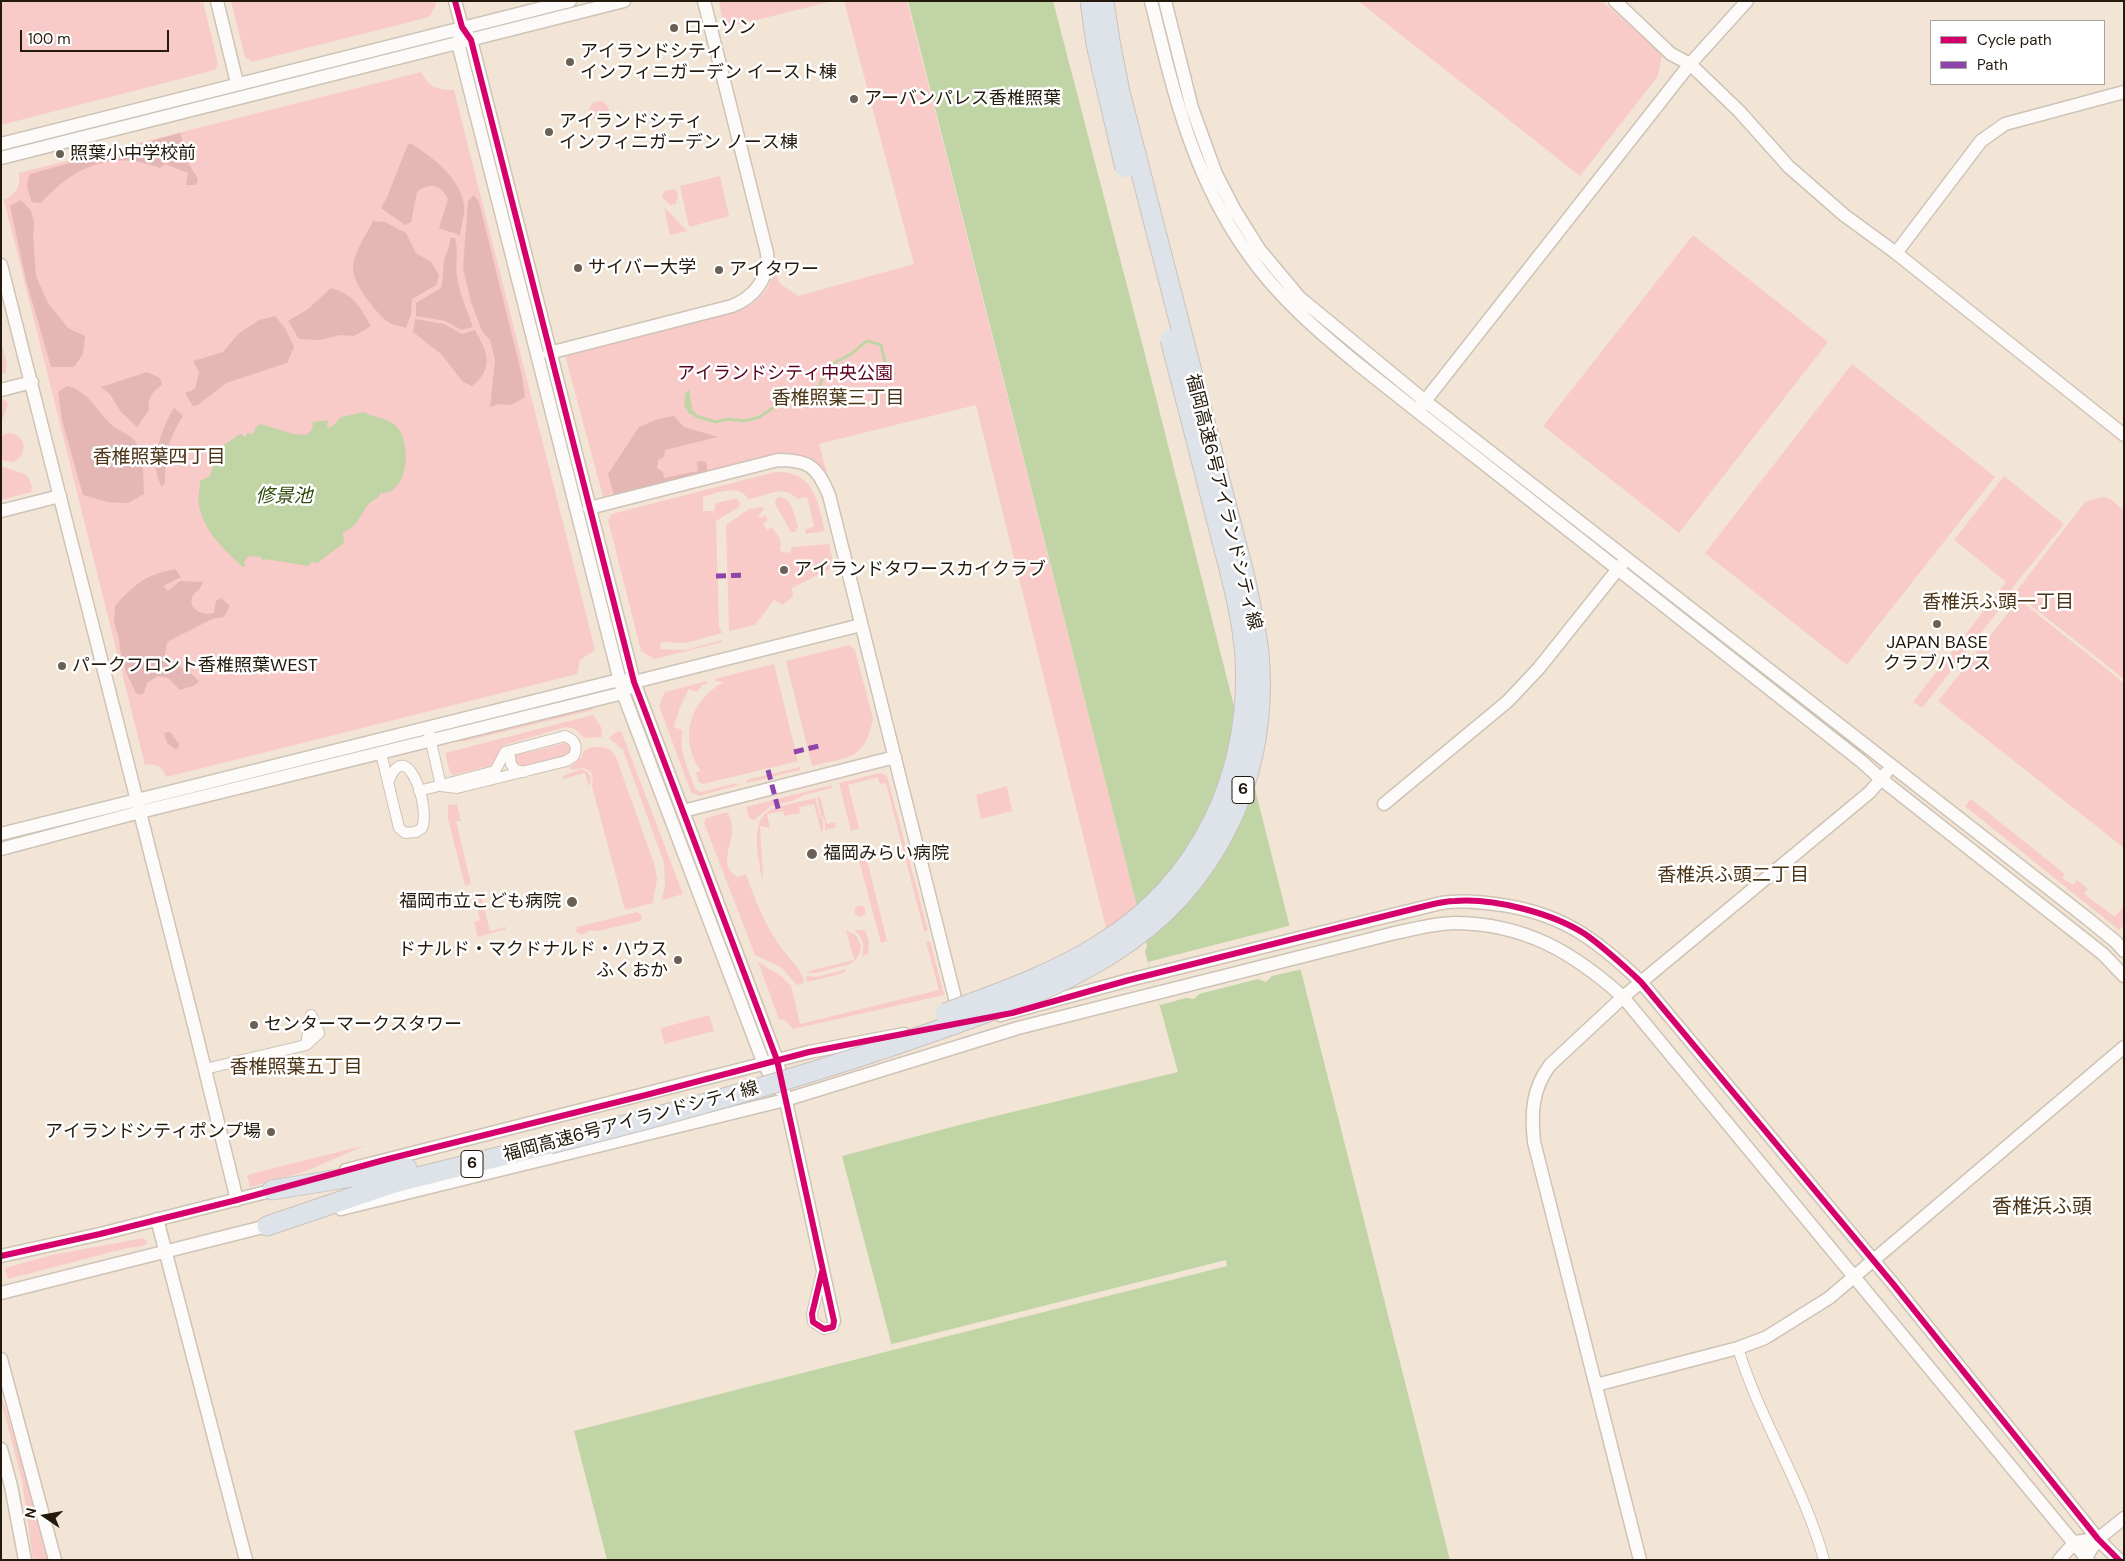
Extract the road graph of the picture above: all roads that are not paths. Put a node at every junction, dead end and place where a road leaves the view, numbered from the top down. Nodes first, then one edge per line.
1 (217, 1) edge
2 (455, 1) edge
3 (570, 1) edge
4 (624, 1) edge
5 (704, 1) edge
6 (1090, 1) edge
7 (1104, 1) edge
8 (1151, 1) edge
9 (1165, 1) edge
10 (1615, 1) edge
11 (1746, 1) edge
12 (462, 27) junction
13 (471, 40) junction
14 (458, 43) junction
15 (1690, 64) junction
16 (237, 83) junction
17 (2124, 92) edge
18 (1, 144) edge
19 (1, 158) edge
20 (1896, 253) junction
21 (1, 265) edge
22 (549, 353) junction
23 (32, 382) junction
24 (1, 390) edge
25 (1425, 401) junction
26 (1416, 412) junction
27 (2124, 435) edge
28 (60, 496) junction
29 (589, 508) junction
30 (1, 511) edge
31 (1627, 559) junction
32 (1618, 569) junction
33 (861, 625) junction
34 (619, 680) junction
35 (634, 682) junction
36 (623, 693) junction
37 (429, 734) junction
38 (510, 751) junction
39 (381, 753) junction
40 (895, 757) junction
41 (1892, 765) junction
42 (524, 772) junction
43 (1882, 779) junction
44 (388, 783) junction
45 (441, 786) junction
46 (419, 791) junction
47 (137, 800) junction
48 (1384, 804) dead end
49 (683, 811) junction
50 (140, 812) junction
51 (1, 834) edge
52 (1, 849) edge
53 (2124, 952) edge
54 (2124, 976) edge
55 (1640, 982) junction
56 (1623, 996) junction
57 (962, 1023) junction
58 (306, 1045) dead end
59 (2124, 1047) edge
60 (777, 1060) junction
61 (764, 1064) junction
62 (205, 1069) junction
63 (785, 1100) junction
64 (548, 1138) junction
65 (392, 1178) junction
66 (272, 1190) junction
67 (237, 1200) junction
68 (157, 1219) junction
69 (266, 1226) junction
70 (167, 1252) junction
71 (1, 1256) edge
72 (1873, 1260) junction
73 (822, 1272) junction
74 (1854, 1276) junction
75 (1, 1293) edge
76 (834, 1321) joint
77 (1738, 1348) junction
78 (1, 1359) edge
79 (1596, 1386) junction
80 (1, 1449) edge
81 (2124, 1518) edge
82 (2098, 1538) junction
83 (2075, 1542) junction
84 (2086, 1559) edge
85 (25, 1560) edge
86 (55, 1560) edge
87 (246, 1560) edge
88 (1640, 1560) edge
89 (1824, 1560) edge
90 (2059, 1560) edge
91 (2118, 1560) edge

1 - 16 street
2 - 12 street
3 - 12 street
4 - 13 street
5 - 22 street
6 - 64 highway, 福岡高速6号アイランドシティ線 / 6, bridge
7 - 64 highway, 福岡高速6号アイランドシティ線 / 6, bridge
8 - 26 street
9 - 25 street
10 - 15 street
11 - 15 street
12 - 13 street
12 - 14 street
12 - 16 street
13 - 14 street
13 - 22 street
14 - 19 street
14 - 34 street
15 - 20 street
15 - 25 street
16 - 18 street
17 - 20 street
20 - 27 street
21 - 23 street
22 - 29 street
23 - 24 street
23 - 28 street
25 - 26 street
25 - 31 street
26 - 32 street
28 - 30 street
28 - 47 street
29 - 33 street
29 - 35 street
31 - 32 street
31 - 41 street
32 - 43 street
32 - 48 street
33 - 35 street
33 - 40 street
34 - 35 street
34 - 36 street
34 - 37 street
35 - 36 street
35 - 49 street
36 - 37 street
36 - 61 street
37 - 39 street
37 - 45 street
37 - 47 street
38 - 42 street
38 - 42 street
38 - 45 street
39 - 44 street
39 - 50 street
40 - 49 street
40 - 57 street
41 - 43 street
41 - 53 street
42 - 45 street
43 - 54 street
43 - 55 street
44 - 46 street
44 - 46 street
45 - 46 street
47 - 50 street
47 - 51 street
49 - 60 street
50 - 52 street
50 - 62 street
55 - 56 street
55 - 57 street
55 - 72 street
56 - 63 street
56 - 74 street
56 - 79 street
57 - 60 street
58 - 62 street
59 - 72 street
60 - 61 street
60 - 63 street
61 - 63 street
61 - 66 street
62 - 67 street
63 - 69 street
63 - 73 street
64 - 65 highway, 福岡高速6号アイランドシティ線 / 6
65 - 66 highway
65 - 69 highway
66 - 67 street
67 - 68 street
68 - 70 street
68 - 71 street
69 - 70 street
70 - 75 street
70 - 87 street
72 - 74 street
72 - 82 street
73 - 76 street
73 - 76 street
74 - 77 street
74 - 83 street
77 - 79 street
77 - 89 street
78 - 86 street
79 - 88 street
80 - 85 street
81 - 82 street
82 - 83 street
82 - 84 street
82 - 91 street
83 - 84 street
83 - 90 street

